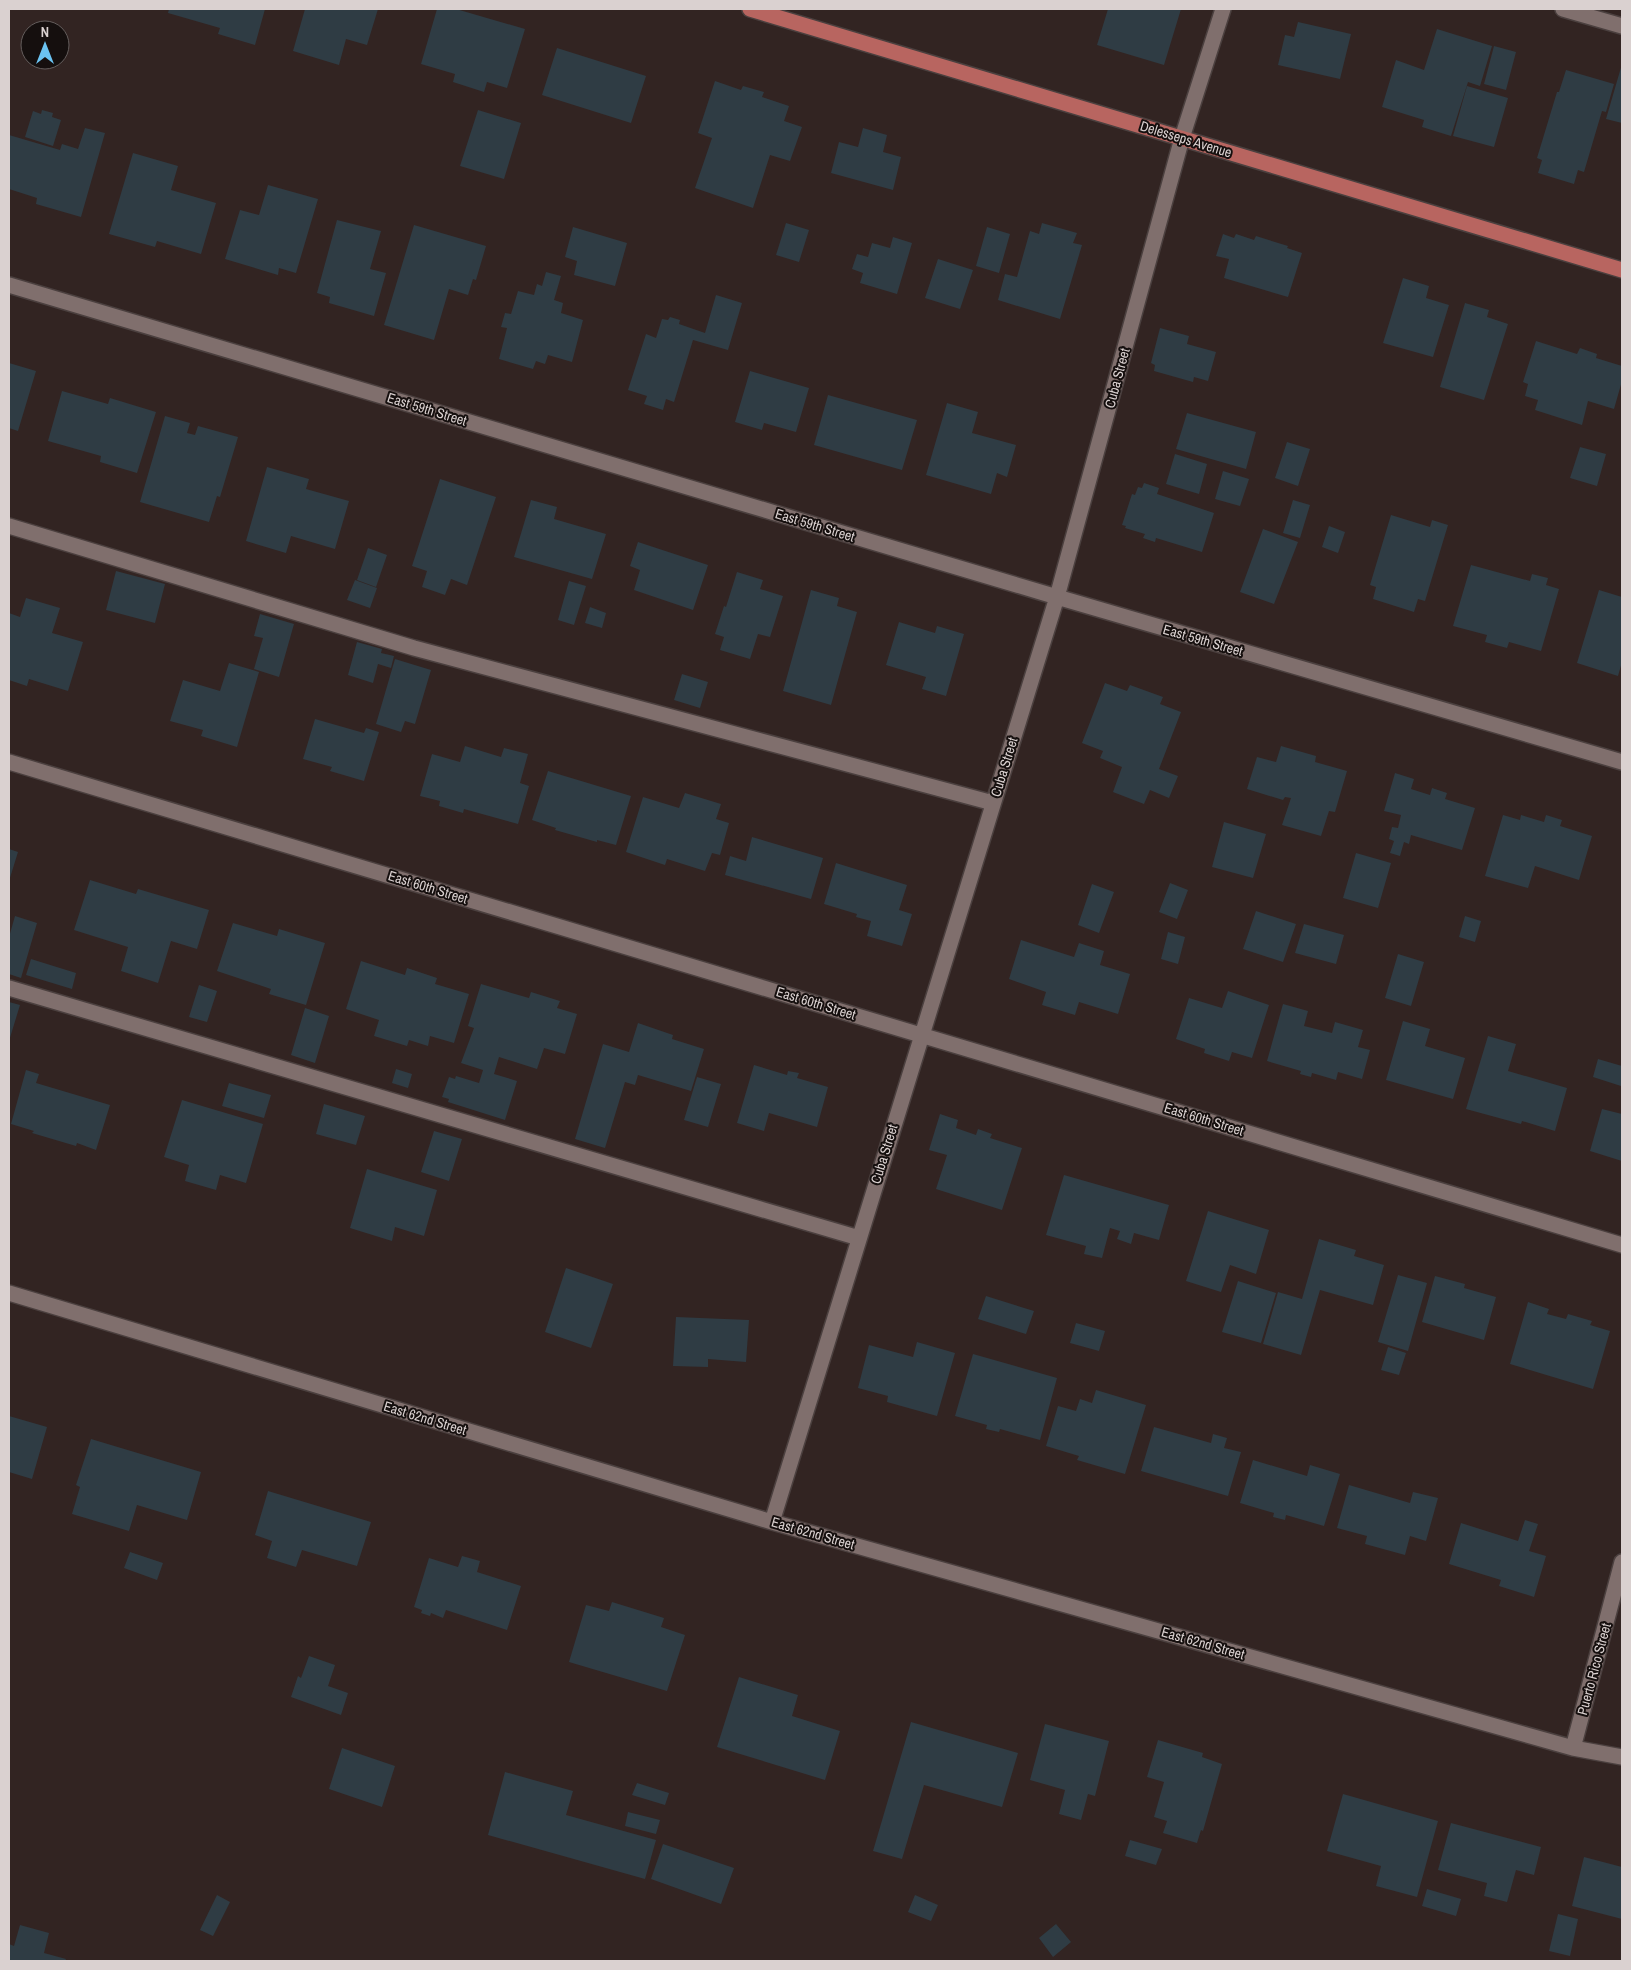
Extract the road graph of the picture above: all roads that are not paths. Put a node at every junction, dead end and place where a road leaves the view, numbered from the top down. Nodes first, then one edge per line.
1 (750, 9) edge
2 (1224, 9) edge
3 (1563, 9) edge
4 (1622, 26) edge
5 (1182, 138) junction
6 (1622, 270) edge
7 (9, 285) edge
8 (9, 526) edge
9 (1057, 597) junction
10 (9, 762) edge
11 (1622, 762) edge
12 (993, 803) junction
13 (9, 988) edge
14 (921, 1034) junction
15 (859, 1238) junction
16 (1622, 1245) edge
17 (9, 1294) edge
18 (772, 1522) junction
19 (1622, 1562) edge
20 (1573, 1748) junction
21 (1622, 1757) edge

1 - 5 main road, Delesseps Avenue
2 - 5 street, Cuba Street
3 - 4 street
5 - 6 main road, Delesseps Avenue
5 - 9 street, Cuba Street
7 - 9 street, East 59th Street
8 - 12 street
9 - 11 street, East 59th Street
9 - 12 street, Cuba Street
10 - 14 street, East 60th Street
12 - 14 street, Cuba Street
13 - 15 street
14 - 15 street, Cuba Street
14 - 16 street, East 60th Street
15 - 18 street, Cuba Street
17 - 18 street, East 62nd Street
18 - 20 street, East 62nd Street
19 - 20 street, Puerto Rico Street
20 - 21 street, East 62nd Street

